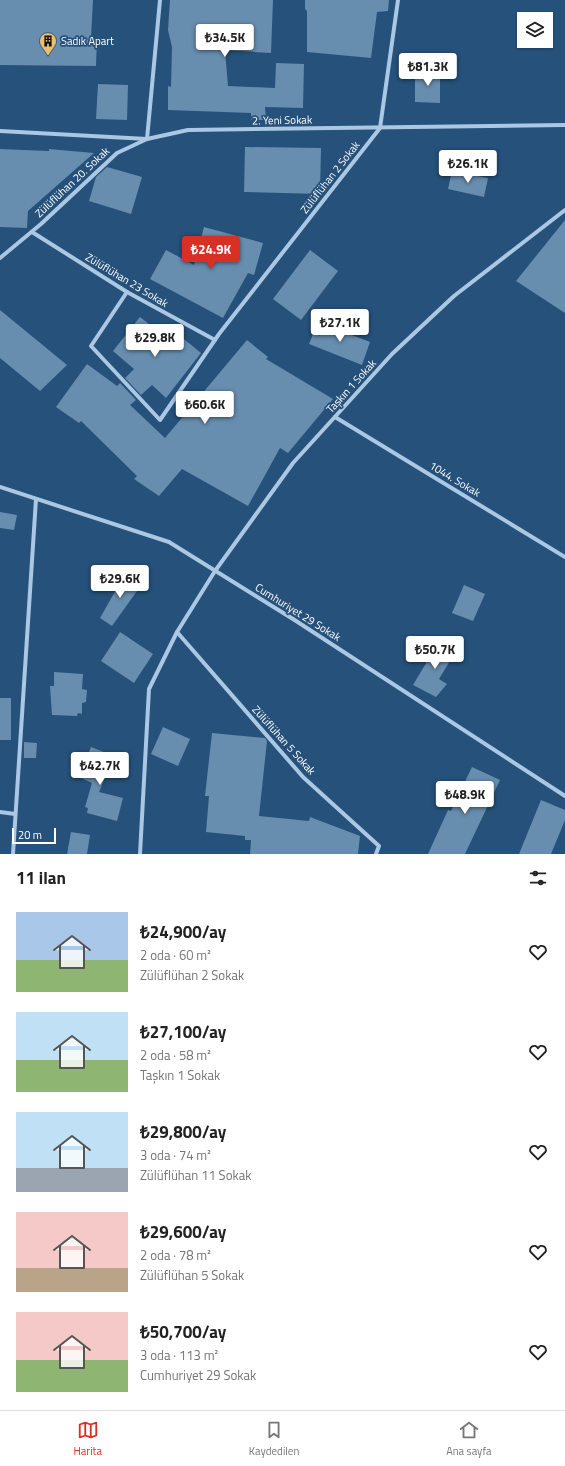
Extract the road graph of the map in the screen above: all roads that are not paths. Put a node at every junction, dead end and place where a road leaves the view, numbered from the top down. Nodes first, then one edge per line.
1 (160, 0) edge
2 (398, 0) edge
3 (565, 125) edge
4 (380, 128) junction
5 (0, 131) edge
6 (147, 139) junction
7 (565, 210) edge
8 (32, 232) junction
9 (0, 258) edge
10 (127, 292) junction
11 (216, 340) junction
12 (335, 417) junction
13 (0, 488) edge
14 (36, 499) junction
15 (565, 556) edge
16 (215, 571) junction
17 (177, 632) junction
18 (565, 796) edge
19 (0, 812) edge
20 (15, 814) junction
21 (13, 854) edge
22 (140, 854) edge
23 (376, 854) edge

1 - 6 street
2 - 4 street, Zülüflühan 2 Sokak
3 - 4 street, 2. Yeni Sokak
4 - 6 street, 2. Yeni Sokak
4 - 11 street, Zülüflühan 2 Sokak
5 - 6 street, 2. Yeni Sokak
6 - 8 street, Zülüflühan 20. Sokak
7 - 12 street, Taşkın 1 Sokak
8 - 9 street, Zülüflühan 20. Sokak
8 - 10 street, Zülüflühan 23 Sokak
10 - 11 street, Zülüflühan 23 Sokak
10 - 11 street, Zülüflühan 2 Sokak
12 - 15 street, 1044. Sokak
12 - 16 street, Taşkın 1 Sokak
13 - 14 street, Cumhuriyet 29 Sokak
14 - 16 street, Cumhuriyet 29 Sokak
14 - 20 street
16 - 17 street, Taşkın 1 Sokak
16 - 18 street, Cumhuriyet 29 Sokak
17 - 22 street, Taşkın 1 Sokak
17 - 23 street, Zülüflühan 5 Sokak
19 - 20 street
20 - 21 street

